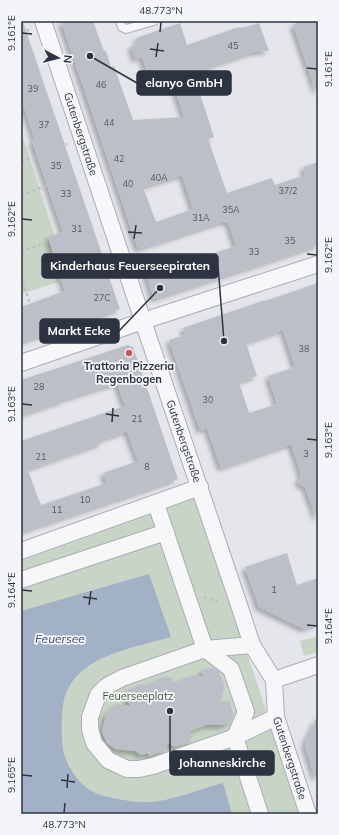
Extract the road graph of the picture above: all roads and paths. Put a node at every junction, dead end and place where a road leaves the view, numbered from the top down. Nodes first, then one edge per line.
1 (44, 21) edge
2 (120, 21) edge
3 (154, 21) edge
4 (83, 138) junction
5 (21, 162) edge
6 (93, 170) junction
7 (21, 195) edge
8 (43, 244) dead end
9 (21, 251) edge
10 (318, 264) edge
11 (21, 276) edge
12 (142, 321) junction
13 (46, 355) junction
14 (21, 363) edge
15 (200, 487) junction
16 (156, 504) junction
17 (166, 532) junction
18 (21, 551) edge
19 (21, 580) edge
20 (186, 592) junction
21 (240, 608) junction
22 (252, 645) junction
23 (205, 649) junction
24 (318, 665) edge
25 (274, 680) junction
26 (276, 717) junction
27 (235, 737) junction
28 (260, 814) edge
29 (308, 814) edge

1 - 4 street, Gutenbergstraße
2 - 3 lane
4 - 5 path
4 - 6 street, Gutenbergstraße
6 - 7 path
6 - 12 street, Gutenbergstraße
8 - 9 path
10 - 12 street
11 - 13 path
12 - 13 street
12 - 15 street, Gutenbergstraße
13 - 14 street
15 - 16 street
15 - 21 street, Gutenbergstraße
16 - 17 street
16 - 18 street
17 - 19 street
17 - 20 street
20 - 21 path
20 - 23 street
21 - 22 street, Gutenbergstraße
22 - 23 street
22 - 25 street, Gutenbergstraße
23 - 27 street
23 - 27 street
24 - 25 street
25 - 26 street, Gutenbergstraße
26 - 27 street
26 - 29 street, Gutenbergstraße
27 - 28 street

